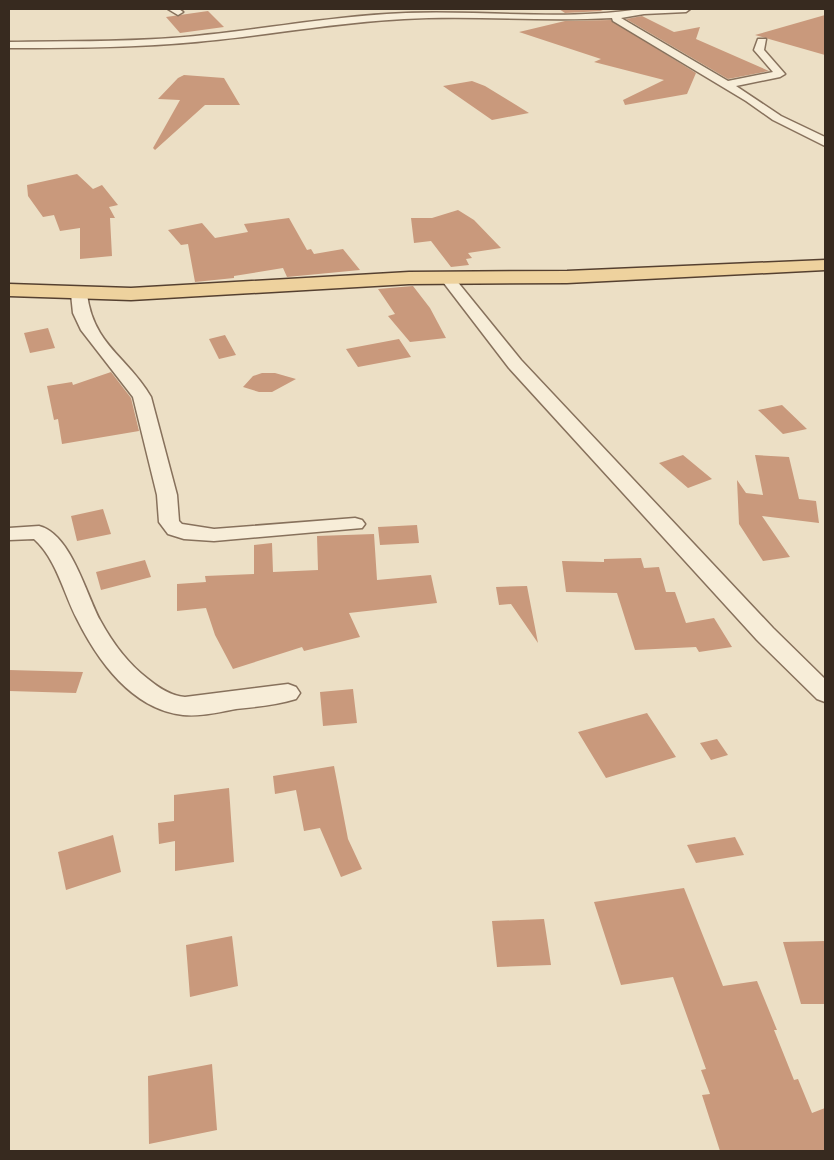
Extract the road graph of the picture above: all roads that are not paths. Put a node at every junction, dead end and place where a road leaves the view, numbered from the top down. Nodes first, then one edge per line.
1 (677, 9) edge
2 (686, 9) edge
3 (618, 16) junction
4 (762, 41) dead end
5 (9, 45) edge
6 (726, 85) junction
7 (825, 142) edge
8 (825, 265) edge
9 (447, 278) junction
10 (9, 290) edge
11 (79, 294) junction
12 (356, 524) dead end
13 (9, 534) edge
14 (288, 693) dead end
15 (825, 693) edge

1 - 2 street
1 - 3 street
3 - 5 street
3 - 6 street
4 - 6 street
6 - 7 street
8 - 9 main road
9 - 11 main road
9 - 15 street
10 - 11 main road
11 - 12 street
13 - 14 street

